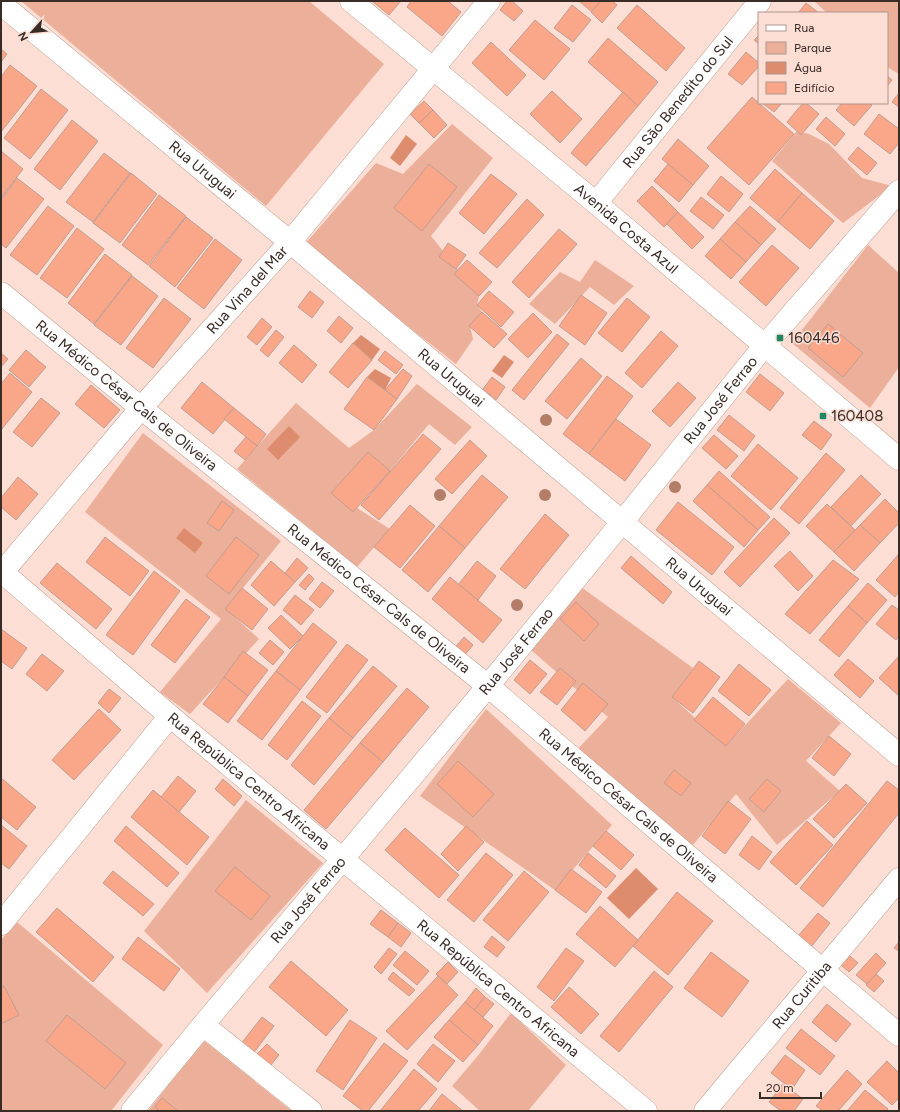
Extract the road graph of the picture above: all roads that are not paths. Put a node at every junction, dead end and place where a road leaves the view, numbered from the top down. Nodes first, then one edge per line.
1 (351, 1) edge
2 (489, 1) edge
3 (760, 1) edge
4 (1, 4) edge
5 (433, 70) junction
6 (899, 191) edge
7 (596, 203) junction
8 (290, 242) junction
9 (1, 293) edge
10 (765, 345) junction
11 (141, 408) junction
12 (899, 459) edge
13 (623, 521) junction
14 (1, 572) edge
15 (488, 686) junction
16 (170, 716) junction
17 (899, 754) edge
18 (342, 859) junction
19 (899, 879) edge
20 (1, 924) edge
21 (822, 970) junction
22 (203, 1025) junction
23 (899, 1035) edge
24 (132, 1111) edge
25 (310, 1111) edge
26 (646, 1111) edge
27 (705, 1111) edge

1 - 5 street, Avenida Costa Azul
2 - 5 street, Rua Vina del Mar
3 - 7 street, Rua São Benedito do Sul
4 - 8 street, Rua Uruguai
5 - 7 street, Avenida Costa Azul
5 - 8 street, Rua Vina del Mar
6 - 10 street, Rua José Ferrao
7 - 10 street, Avenida Costa Azul
8 - 11 street, Rua Vina del Mar
8 - 13 street, Rua Uruguai
9 - 11 street, Rua Médico César Cals de Oliveira
10 - 12 street, Avenida Costa Azul
10 - 13 street, Rua José Ferrao
11 - 14 street, Rua Vina del Mar
11 - 15 street, Rua Médico César Cals de Oliveira
13 - 15 street, Rua José Ferrao
13 - 17 street, Rua Uruguai
14 - 16 street, Rua República Centro Africana
15 - 18 street, Rua José Ferrao
15 - 21 street, Rua Médico César Cals de Oliveira
16 - 18 street, Rua República Centro Africana
16 - 20 street
18 - 22 street, Rua José Ferrao
18 - 26 street, Rua República Centro Africana
19 - 21 street, Rua Curitiba
21 - 23 street, Rua Médico César Cals de Oliveira
21 - 27 street, Rua Curitiba
22 - 24 street, Rua José Ferrao
22 - 25 street

